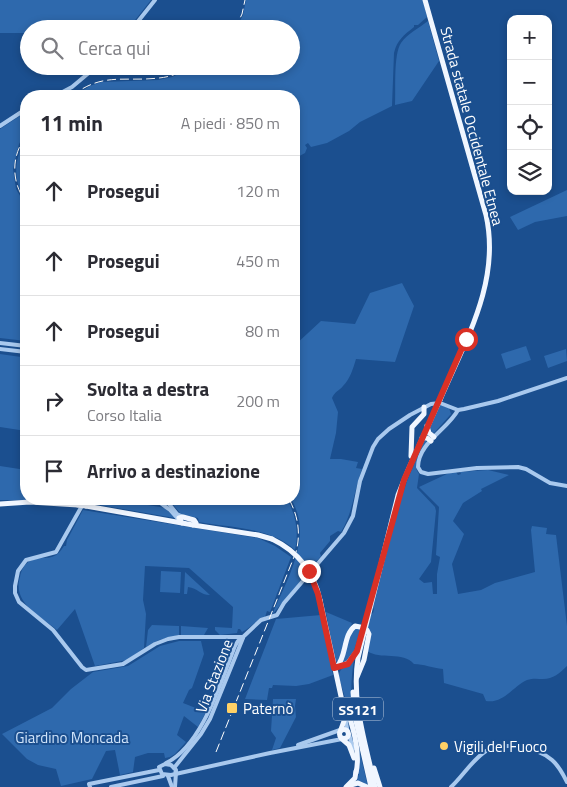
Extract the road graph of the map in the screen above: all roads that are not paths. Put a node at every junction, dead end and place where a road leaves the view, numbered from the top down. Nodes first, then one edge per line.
1 (154, 0) edge
2 (426, 0) edge
3 (139, 20) edge
4 (86, 75) edge
5 (66, 90) edge
6 (20, 113) edge
7 (0, 126) edge
8 (0, 344) edge
9 (20, 346) edge
10 (0, 349) edge
11 (20, 351) edge
12 (567, 378) edge
13 (424, 407) junction
14 (458, 410) junction
15 (427, 426) junction
16 (412, 427) junction
17 (423, 436) junction
18 (432, 439) junction
19 (409, 468) junction
20 (567, 486) edge
21 (20, 503) edge
22 (0, 504) edge
23 (82, 505) joint
24 (165, 505) edge
25 (170, 505) edge
26 (180, 519) junction
27 (364, 629) junction
28 (243, 637) junction
29 (357, 651) junction
30 (336, 667) junction
31 (338, 683) junction
32 (342, 701) junction
33 (341, 730) junction
34 (349, 734) junction
35 (363, 734) junction
36 (342, 739) junction
37 (281, 751) junction
38 (354, 756) junction
39 (165, 764) junction
40 (159, 770) junction
41 (175, 771) junction
42 (356, 774) junction
43 (166, 776) junction
44 (567, 782) edge
45 (347, 786) edge
46 (90, 787) edge
47 (112, 787) edge
48 (174, 787) edge
49 (367, 787) edge
50 (371, 787) edge
51 (375, 787) edge
52 (380, 787) edge
53 (451, 787) edge

1 - 3 street
2 - 15 main road, Strada statale Occidentale Etnea, bridge
4 - 5 street
6 - 7 street
8 - 9 street
10 - 11 street
12 - 14 street
13 - 14 street
13 - 16 main road
13 - 28 street
14 - 18 street
15 - 17 main road
15 - 18 main road
16 - 17 main road
16 - 19 main road
17 - 18 main road
17 - 19 main road
18 - 20 street
19 - 27 main road
21 - 22 main road
23 - 26 main road
23 - 28 street
24 - 26 street
25 - 26 street
26 - 30 main road, bridge
27 - 29 main road, SS121
27 - 30 main road
27 - 35 main road, SS121
28 - 39 street, Via Stazione
28 - 41 street, Via Stazione
29 - 30 main road
29 - 50 main road, SS121
30 - 31 main road
31 - 32 main road
31 - 42 main road
32 - 33 main road
32 - 34 street
33 - 34 main road
33 - 36 main road
33 - 37 street
34 - 36 main road
34 - 38 street
35 - 51 main road, SS121
35 - 52 main road
36 - 37 street
36 - 38 main road
37 - 41 street
38 - 42 main road
39 - 40 street, Via Stazione
39 - 41 street
40 - 43 street
40 - 46 street
41 - 43 street
41 - 48 street
42 - 45 main road
43 - 47 street
43 - 48 street
44 - 53 street
45 - 49 main road

